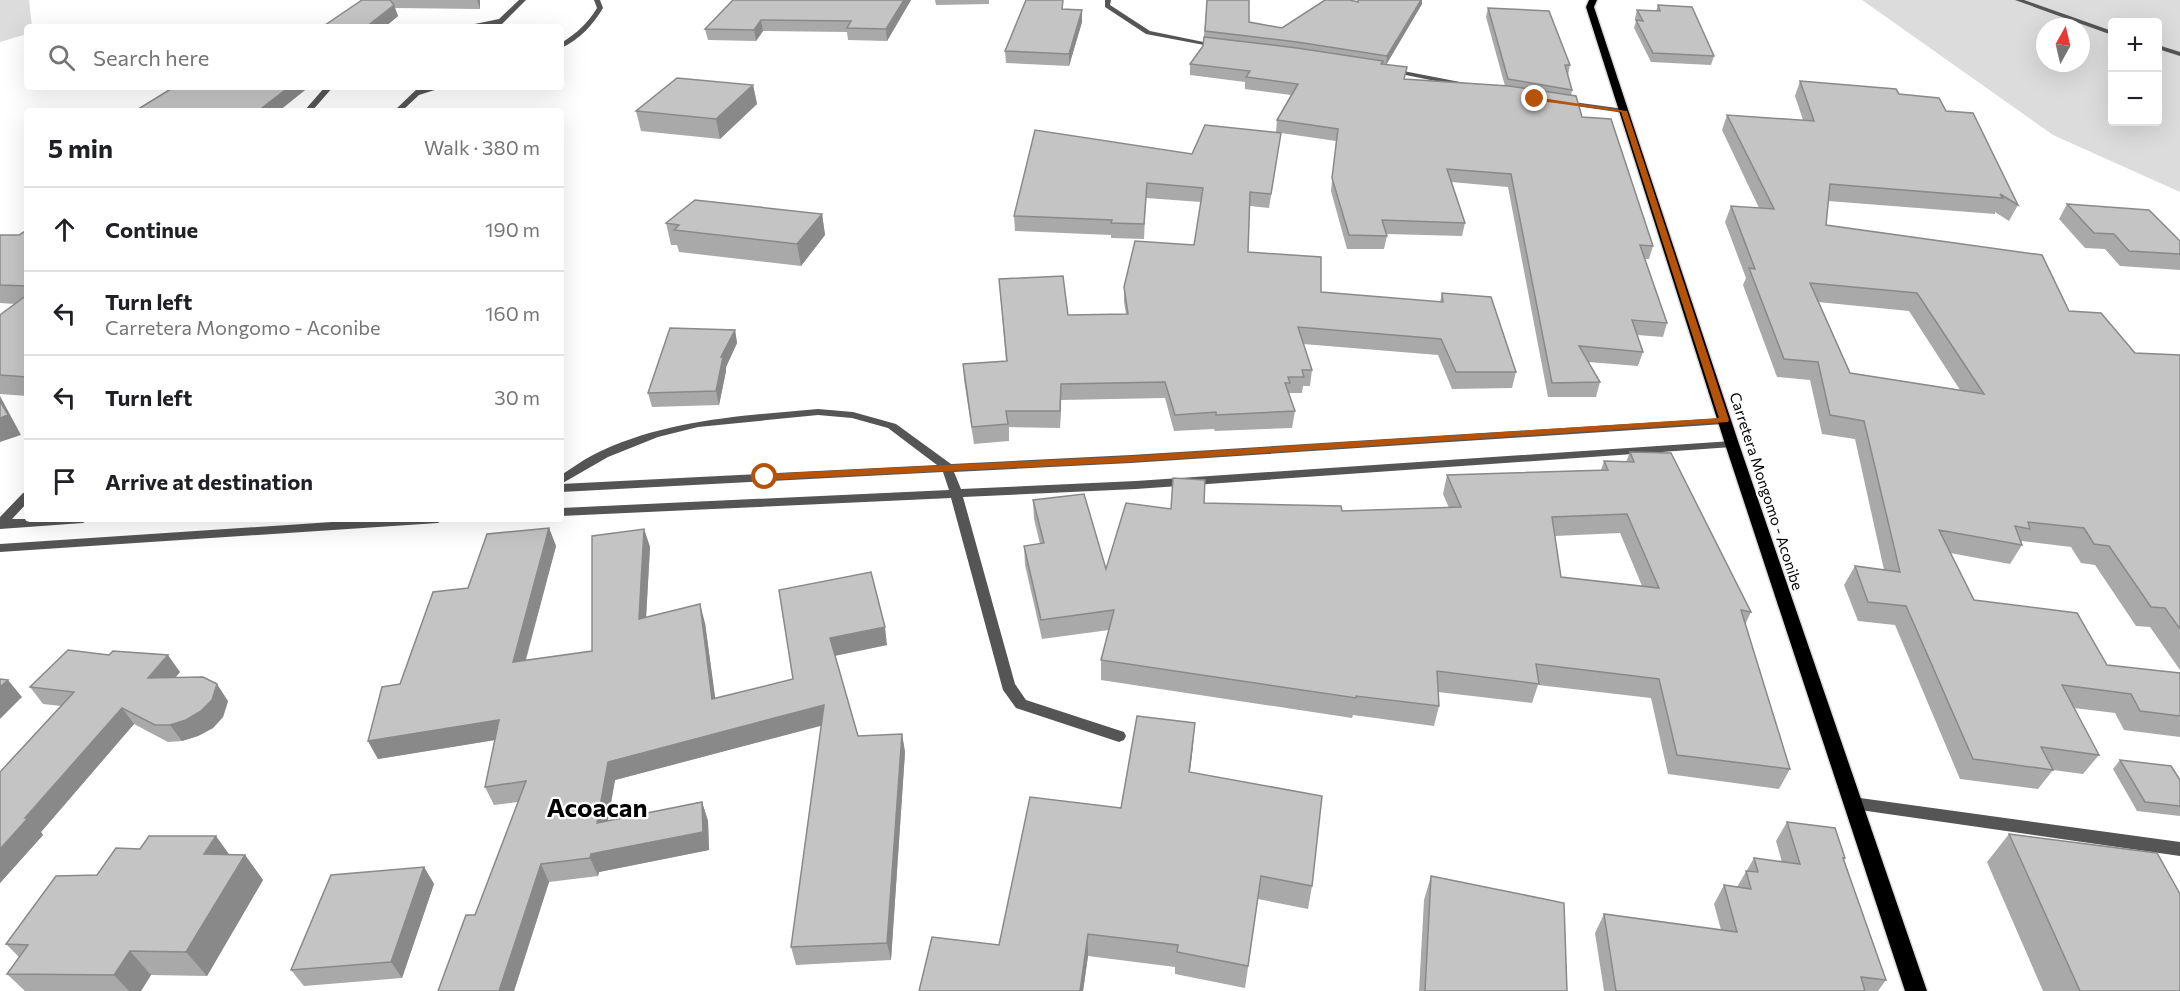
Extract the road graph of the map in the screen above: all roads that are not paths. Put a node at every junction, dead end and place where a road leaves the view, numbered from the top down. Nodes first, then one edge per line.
1 (523, 0) edge
2 (597, 0) edge
3 (1108, 0) edge
4 (1593, 0) edge
5 (2018, 0) edge
6 (502, 21) junction
7 (482, 24) edge
8 (498, 24) edge
9 (2108, 32) edge
10 (564, 44) edge
11 (1225, 47) edge
12 (2162, 49) edge
13 (2180, 54) edge
14 (1386, 69) edge
15 (1478, 87) edge
16 (326, 90) edge
17 (420, 90) edge
18 (430, 90) edge
19 (416, 94) junction
20 (1557, 102) edge
21 (311, 108) edge
22 (401, 108) edge
23 (1624, 111) junction
24 (1725, 420) junction
25 (1732, 444) junction
26 (947, 467) junction
27 (564, 478) edge
28 (564, 488) edge
29 (956, 493) junction
30 (24, 499) edge
31 (564, 512) edge
32 (42, 522) edge
33 (393, 522) edge
34 (0, 525) edge
35 (0, 548) edge
36 (1119, 736) dead end
37 (1853, 803) junction
38 (2180, 849) edge
39 (1916, 991) edge

1 - 6 street
2 - 10 street
3 - 11 street
4 - 23 main road, Carretera Mongomo - Aconibe
5 - 9 street
6 - 7 street
6 - 8 street
12 - 13 street
14 - 15 street
16 - 21 street
17 - 19 street
18 - 19 street
19 - 22 street
20 - 23 street
23 - 24 main road, Carretera Mongomo - Aconibe
24 - 25 main road, Carretera Mongomo - Aconibe
24 - 26 street
25 - 29 street
25 - 37 main road, Carretera Mongomo - Aconibe
26 - 27 street
26 - 28 street
26 - 29 street
29 - 31 street
29 - 36 street
30 - 34 street
32 - 34 street
33 - 35 street
37 - 38 street
37 - 39 main road, Carretera Mongomo - Aconibe

